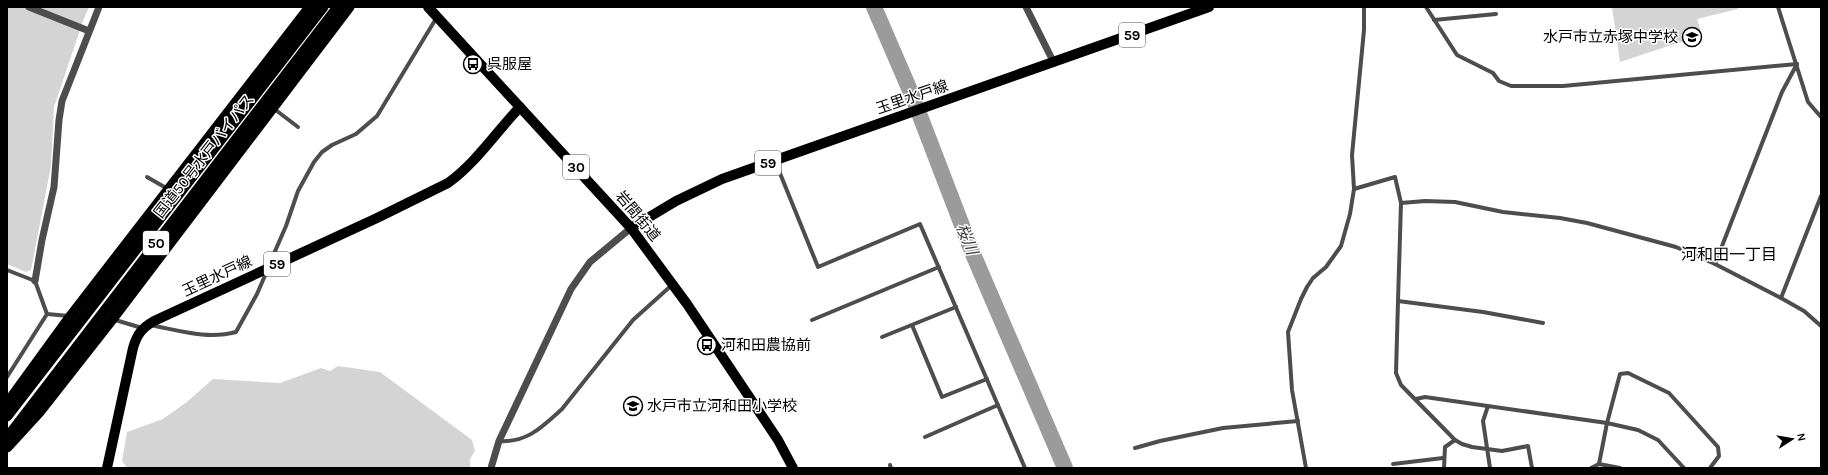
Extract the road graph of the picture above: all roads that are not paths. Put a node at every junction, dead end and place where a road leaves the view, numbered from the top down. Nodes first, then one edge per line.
1 (29, 7) edge
2 (99, 7) edge
3 (310, 7) edge
4 (323, 7) edge
5 (338, 7) edge
6 (349, 7) edge
7 (428, 7) edge
8 (1026, 7) edge
9 (1209, 7) edge
10 (1364, 7) edge
11 (1426, 7) edge
12 (1779, 7) edge
13 (1187, 11) edge
14 (1496, 14) dead end
15 (437, 17) junction
16 (1434, 20) junction
17 (89, 31) junction
18 (1054, 62) junction
19 (1797, 64) junction
20 (520, 107) junction
21 (273, 108) junction
22 (1821, 117) edge
23 (298, 127) dead end
24 (775, 161) junction
25 (147, 177) dead end
26 (169, 189) junction
27 (1354, 189) junction
28 (1821, 196) edge
29 (1401, 203) junction
30 (631, 228) junction
31 (1715, 264) junction
32 (939, 267) junction
33 (268, 269) junction
34 (7, 270) edge
35 (35, 281) junction
36 (673, 284) junction
37 (1781, 298) junction
38 (1398, 301) junction
39 (956, 307) junction
40 (47, 314) junction
41 (72, 316) junction
42 (112, 319) junction
43 (812, 320) dead end
44 (1543, 323) dead end
45 (912, 325) junction
46 (145, 326) junction
47 (1821, 326) edge
48 (882, 337) dead end
49 (7, 377) edge
50 (987, 379) junction
51 (1416, 399) junction
52 (7, 404) edge
53 (998, 405) junction
54 (1488, 406) junction
55 (7, 416) edge
56 (1298, 421) junction
57 (1607, 423) junction
58 (925, 437) dead end
59 (7, 438) edge
60 (1455, 440) junction
61 (499, 441) junction
62 (7, 447) edge
63 (1135, 448) dead end
64 (1486, 448) junction
65 (1443, 458) junction
66 (1393, 464) dead end
67 (1599, 464) junction
68 (107, 468) edge
69 (491, 468) edge
70 (793, 468) edge
71 (1025, 468) edge
72 (1306, 468) edge
73 (1444, 468) edge
74 (1490, 468) edge
75 (1532, 468) edge
76 (1591, 468) edge
77 (1620, 468) edge
78 (1684, 468) edge
79 (1710, 468) edge

1 - 17 street
2 - 17 street
3 - 26 highway
4 - 55 highway, 国道50号水戸バイパス / 50
5 - 59 highway, 国道50号水戸バイパス / 50
6 - 21 highway
7 - 15 main road, 岩間街道 / 30
8 - 18 street
9 - 13 main road, 玉里水戸線 / 59
10 - 27 street
11 - 16 street
12 - 19 street
13 - 18 main road, 玉里水戸線 / 59
14 - 16 street
15 - 20 main road, 岩間街道 / 30
15 - 33 street
16 - 19 street
17 - 35 street
18 - 24 main road, 玉里水戸線 / 59
19 - 22 street
19 - 31 street
20 - 30 main road, 岩間街道 / 30
20 - 33 main road, 玉里水戸線 / 59
21 - 23 street
21 - 42 highway
24 - 30 main road, 玉里水戸線 / 59
24 - 32 street
25 - 26 street
26 - 41 highway
27 - 29 street
27 - 56 street
28 - 37 street
29 - 31 street
29 - 38 street
30 - 36 main road, 岩間街道 / 30
30 - 61 street
31 - 37 street
32 - 39 street
32 - 43 street
33 - 46 main road, 玉里水戸線 / 59
33 - 46 street
34 - 35 street
35 - 40 street
36 - 61 street
36 - 70 main road, 岩間街道 / 30
37 - 47 street
38 - 44 street
38 - 51 street
39 - 45 street
39 - 50 street
40 - 41 street
40 - 49 street
41 - 52 highway
42 - 46 street
42 - 62 highway
45 - 48 street
45 - 50 street
46 - 68 main road
50 - 53 street
51 - 54 street
51 - 60 street
53 - 58 street
53 - 71 street
54 - 57 street
54 - 64 street
56 - 63 street
56 - 72 street
57 - 67 street
57 - 78 street
57 - 79 street
60 - 64 street
60 - 65 street
61 - 69 street
64 - 74 street
64 - 75 street
65 - 66 street
65 - 73 street
67 - 76 street
67 - 77 street

